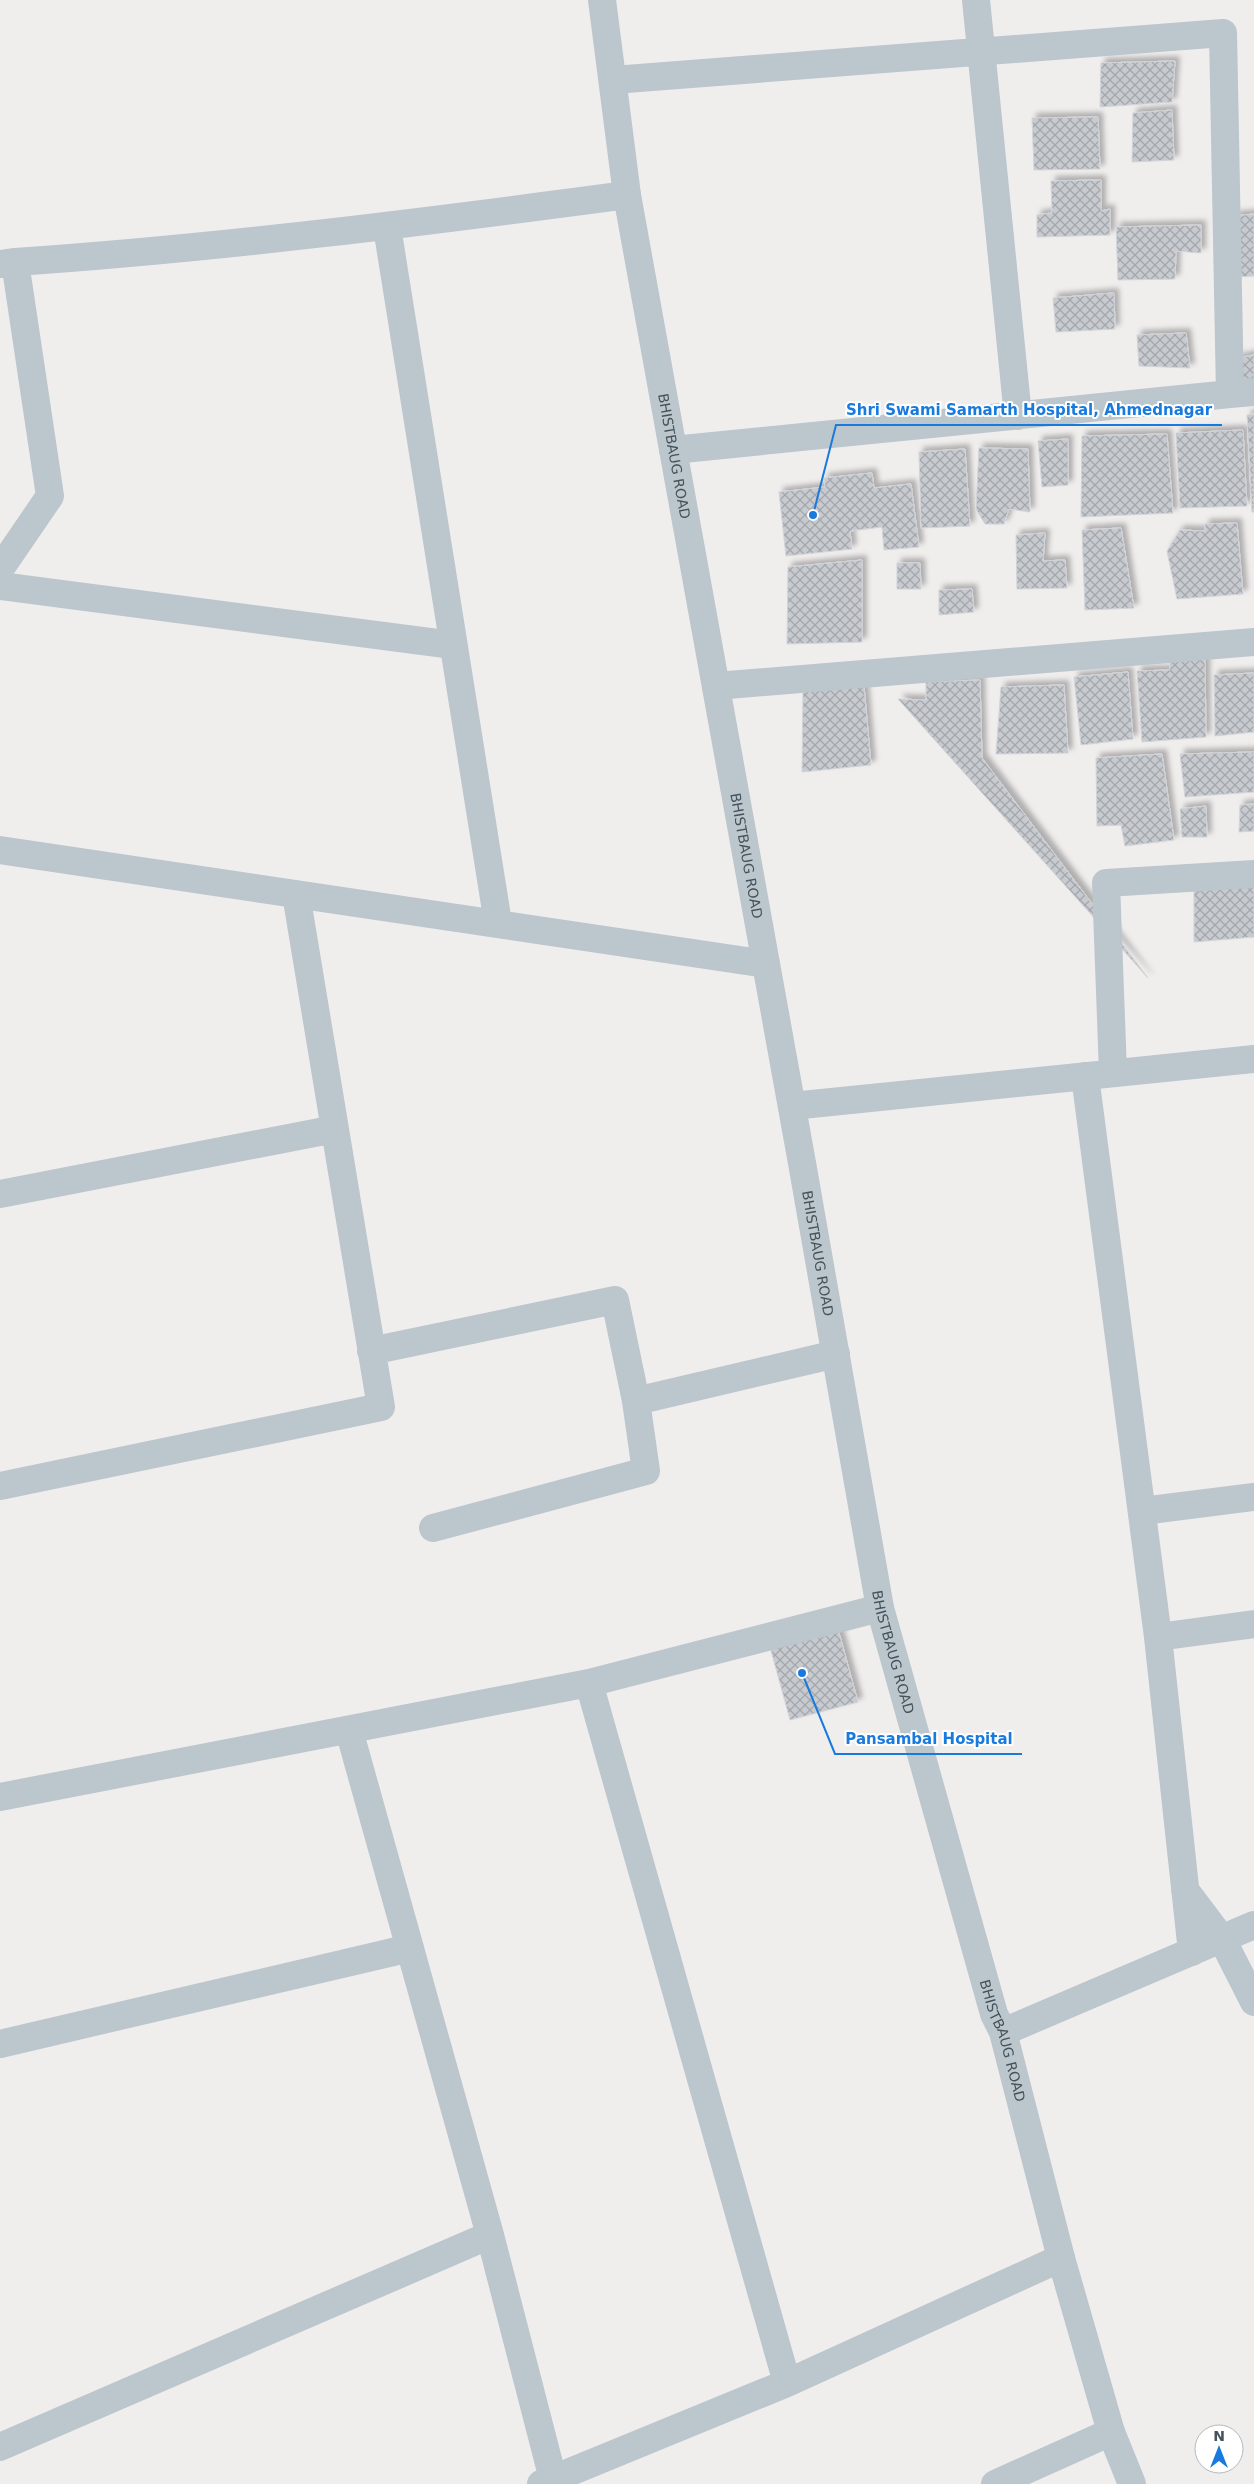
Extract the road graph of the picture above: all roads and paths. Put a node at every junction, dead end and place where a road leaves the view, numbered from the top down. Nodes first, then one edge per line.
1 (602, 0) edge
2 (976, 0) edge
3 (981, 52) junction
4 (613, 80) junction
5 (627, 195) junction
6 (387, 227) junction
7 (7, 263) edge
8 (1242, 393) edge
9 (1018, 416) junction
10 (673, 450) junction
11 (0, 569) edge
12 (0, 586) edge
13 (1254, 642) edge
14 (453, 646) junction
15 (716, 686) junction
16 (0, 850) edge
17 (1254, 874) edge
18 (296, 894) junction
19 (498, 923) junction
20 (766, 964) junction
21 (1254, 1059) edge
22 (1113, 1073) junction
23 (1085, 1076) junction
24 (792, 1106) junction
25 (335, 1129) junction
26 (0, 1194) edge
27 (371, 1351) junction
28 (836, 1354) junction
29 (636, 1402) junction
30 (0, 1486) edge
31 (1254, 1497) edge
32 (1142, 1511) junction
33 (433, 1528) dead end
34 (880, 1608) junction
35 (1254, 1624) edge
36 (1158, 1637) junction
37 (588, 1683) junction
38 (349, 1730) junction
39 (0, 1797) edge
40 (1185, 1890) junction
41 (1254, 1925) edge
42 (1222, 1939) junction
43 (410, 1948) junction
44 (1192, 1952) junction
45 (1254, 2002) edge
46 (1003, 2032) junction
47 (0, 2044) edge
48 (490, 2235) junction
49 (1061, 2258) junction
50 (787, 2382) junction
51 (1111, 2432) junction
52 (0, 2447) edge
53 (547, 2481) edge
54 (995, 2484) edge
55 (1132, 2484) edge

1 - 4 street, BHISTBAUG ROAD
2 - 3 street
3 - 4 street
3 - 8 street
3 - 9 street
4 - 5 street, BHISTBAUG ROAD
5 - 6 street
5 - 10 street, BHISTBAUG ROAD
6 - 7 street
6 - 14 street
7 - 11 street
8 - 9 street
9 - 10 street
10 - 15 street, BHISTBAUG ROAD
12 - 14 street
13 - 15 street
14 - 19 street
15 - 20 street, BHISTBAUG ROAD
16 - 18 street
17 - 22 street
18 - 19 street
18 - 25 street
19 - 20 street
20 - 24 street, BHISTBAUG ROAD
21 - 22 street
22 - 23 street
23 - 24 street
23 - 32 street
24 - 28 street, BHISTBAUG ROAD
25 - 26 street
25 - 27 street
27 - 29 street
27 - 30 street
28 - 29 street
28 - 34 street, BHISTBAUG ROAD
29 - 33 street
31 - 32 street
32 - 36 street
34 - 37 street
34 - 46 street, BHISTBAUG ROAD
35 - 36 street
36 - 40 street
37 - 38 street
37 - 50 street
38 - 39 street
38 - 43 street
40 - 42 street
40 - 44 street
41 - 42 street
42 - 44 street
42 - 45 street
43 - 47 street
43 - 48 street
44 - 46 street
46 - 49 street, BHISTBAUG ROAD
48 - 52 street
48 - 53 street
49 - 50 street
49 - 51 street, BHISTBAUG ROAD
50 - 53 street
51 - 54 street
51 - 55 street, BHISTBAUG ROAD

